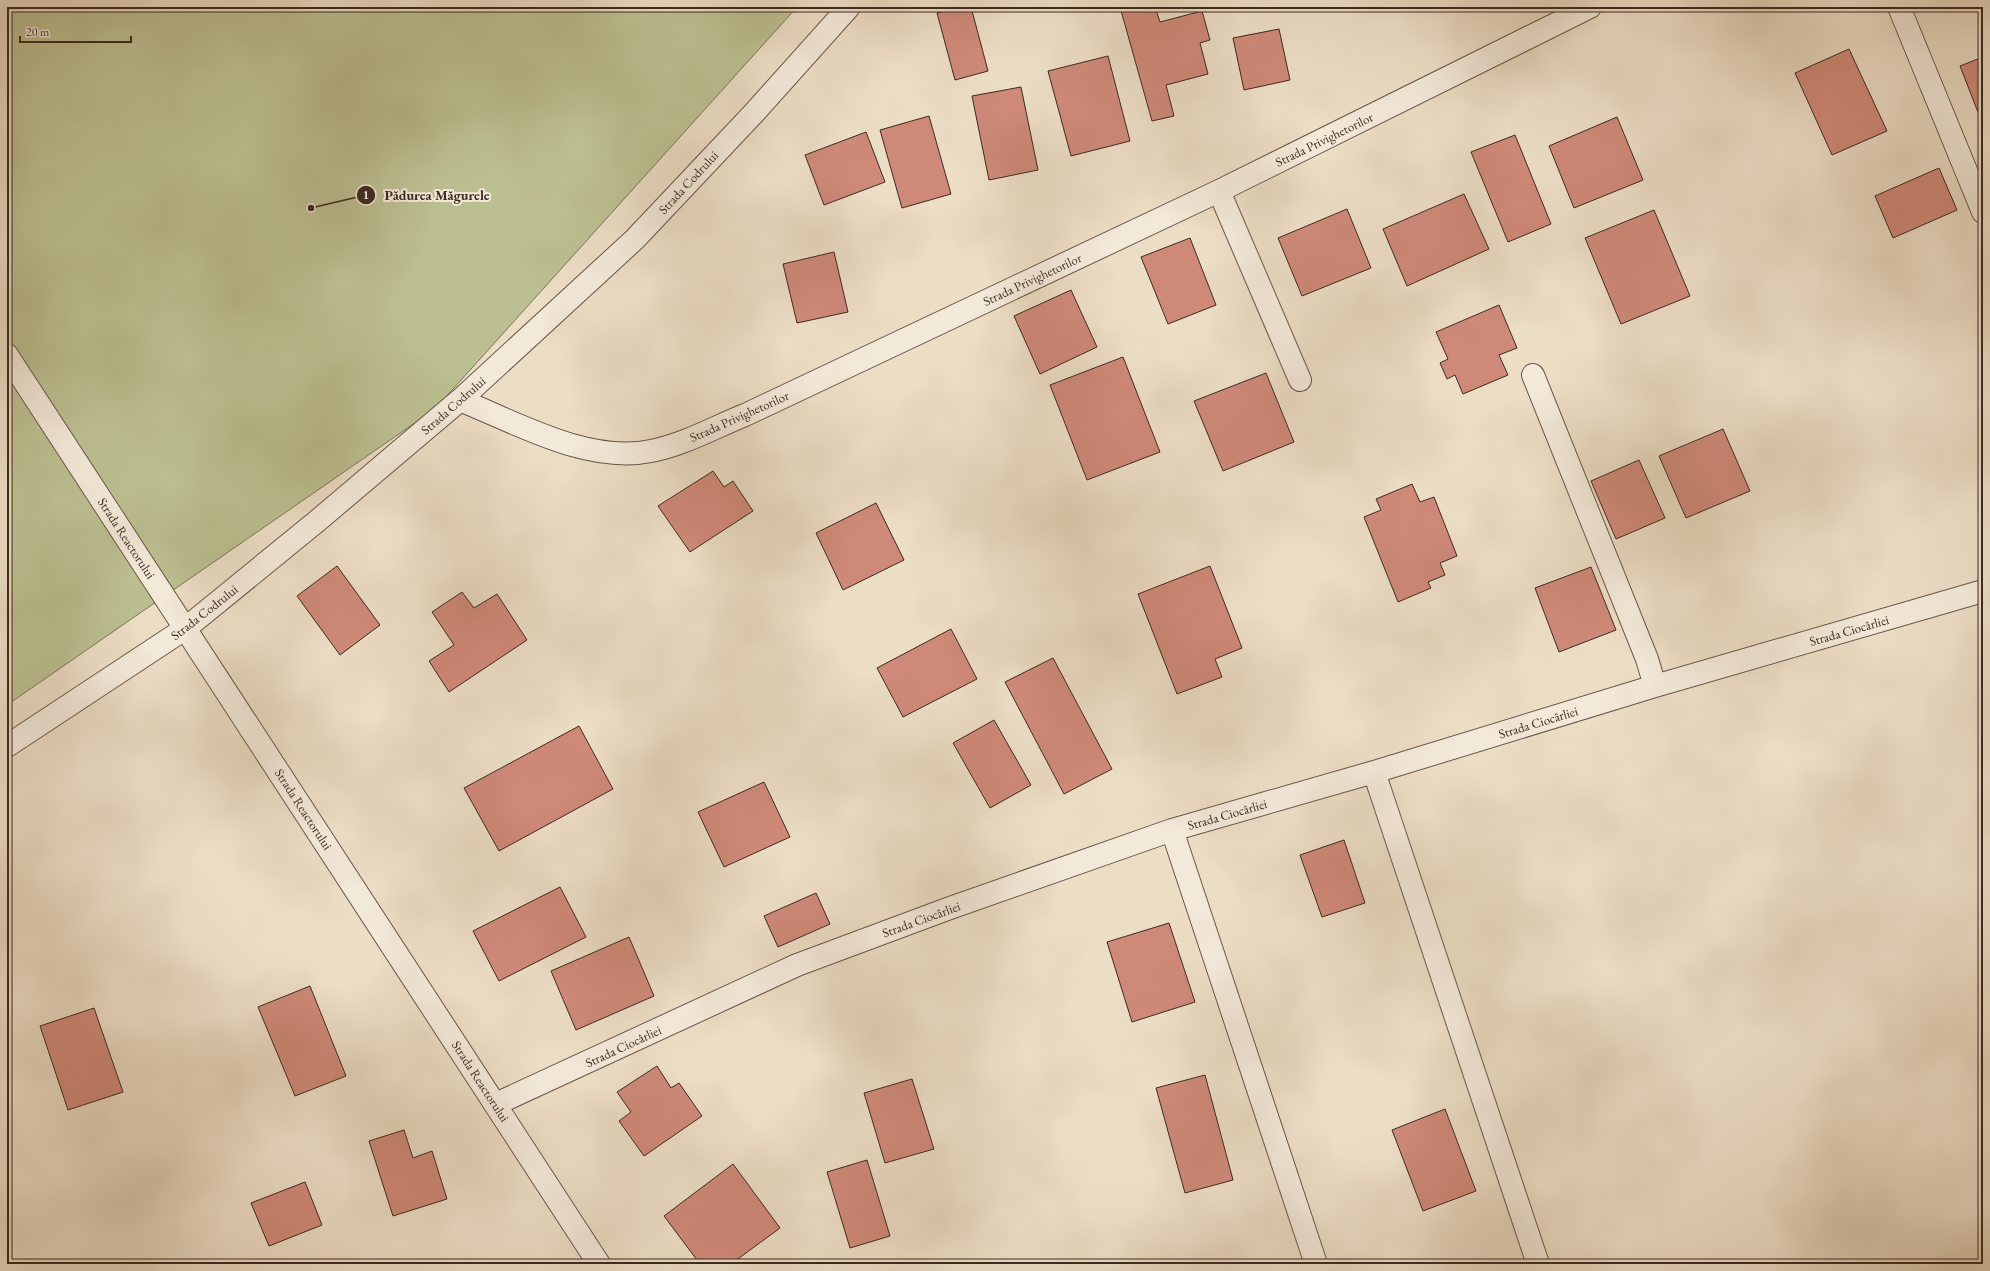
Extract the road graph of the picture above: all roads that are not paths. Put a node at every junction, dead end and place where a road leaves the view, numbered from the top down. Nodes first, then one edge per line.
1 (849, 7) edge
2 (1590, 7) edge
3 (1899, 7) edge
4 (1219, 191) junction
5 (1983, 212) edge
6 (7, 355) edge
7 (1534, 375) dead end
8 (1300, 380) dead end
9 (460, 400) junction
10 (1983, 591) edge
11 (186, 628) junction
12 (1654, 686) junction
13 (7, 746) edge
14 (1374, 772) junction
15 (1172, 830) junction
16 (496, 1104) junction
17 (600, 1264) edge
18 (1316, 1264) edge
19 (1538, 1264) edge

1 - 9 street, Strada Codrului
2 - 4 street, Strada Privighetorilor
3 - 5 street
4 - 8 street
4 - 9 street, Strada Privighetorilor
6 - 11 street, Strada Reactorului
7 - 12 street
9 - 11 street, Strada Codrului
10 - 12 street, Strada Ciocârliei
11 - 13 street, Strada Codrului
11 - 16 street, Strada Reactorului
12 - 14 street, Strada Ciocârliei
14 - 15 street, Strada Ciocârliei
14 - 19 street
15 - 16 street, Strada Ciocârliei
15 - 18 street
16 - 17 street, Strada Reactorului

